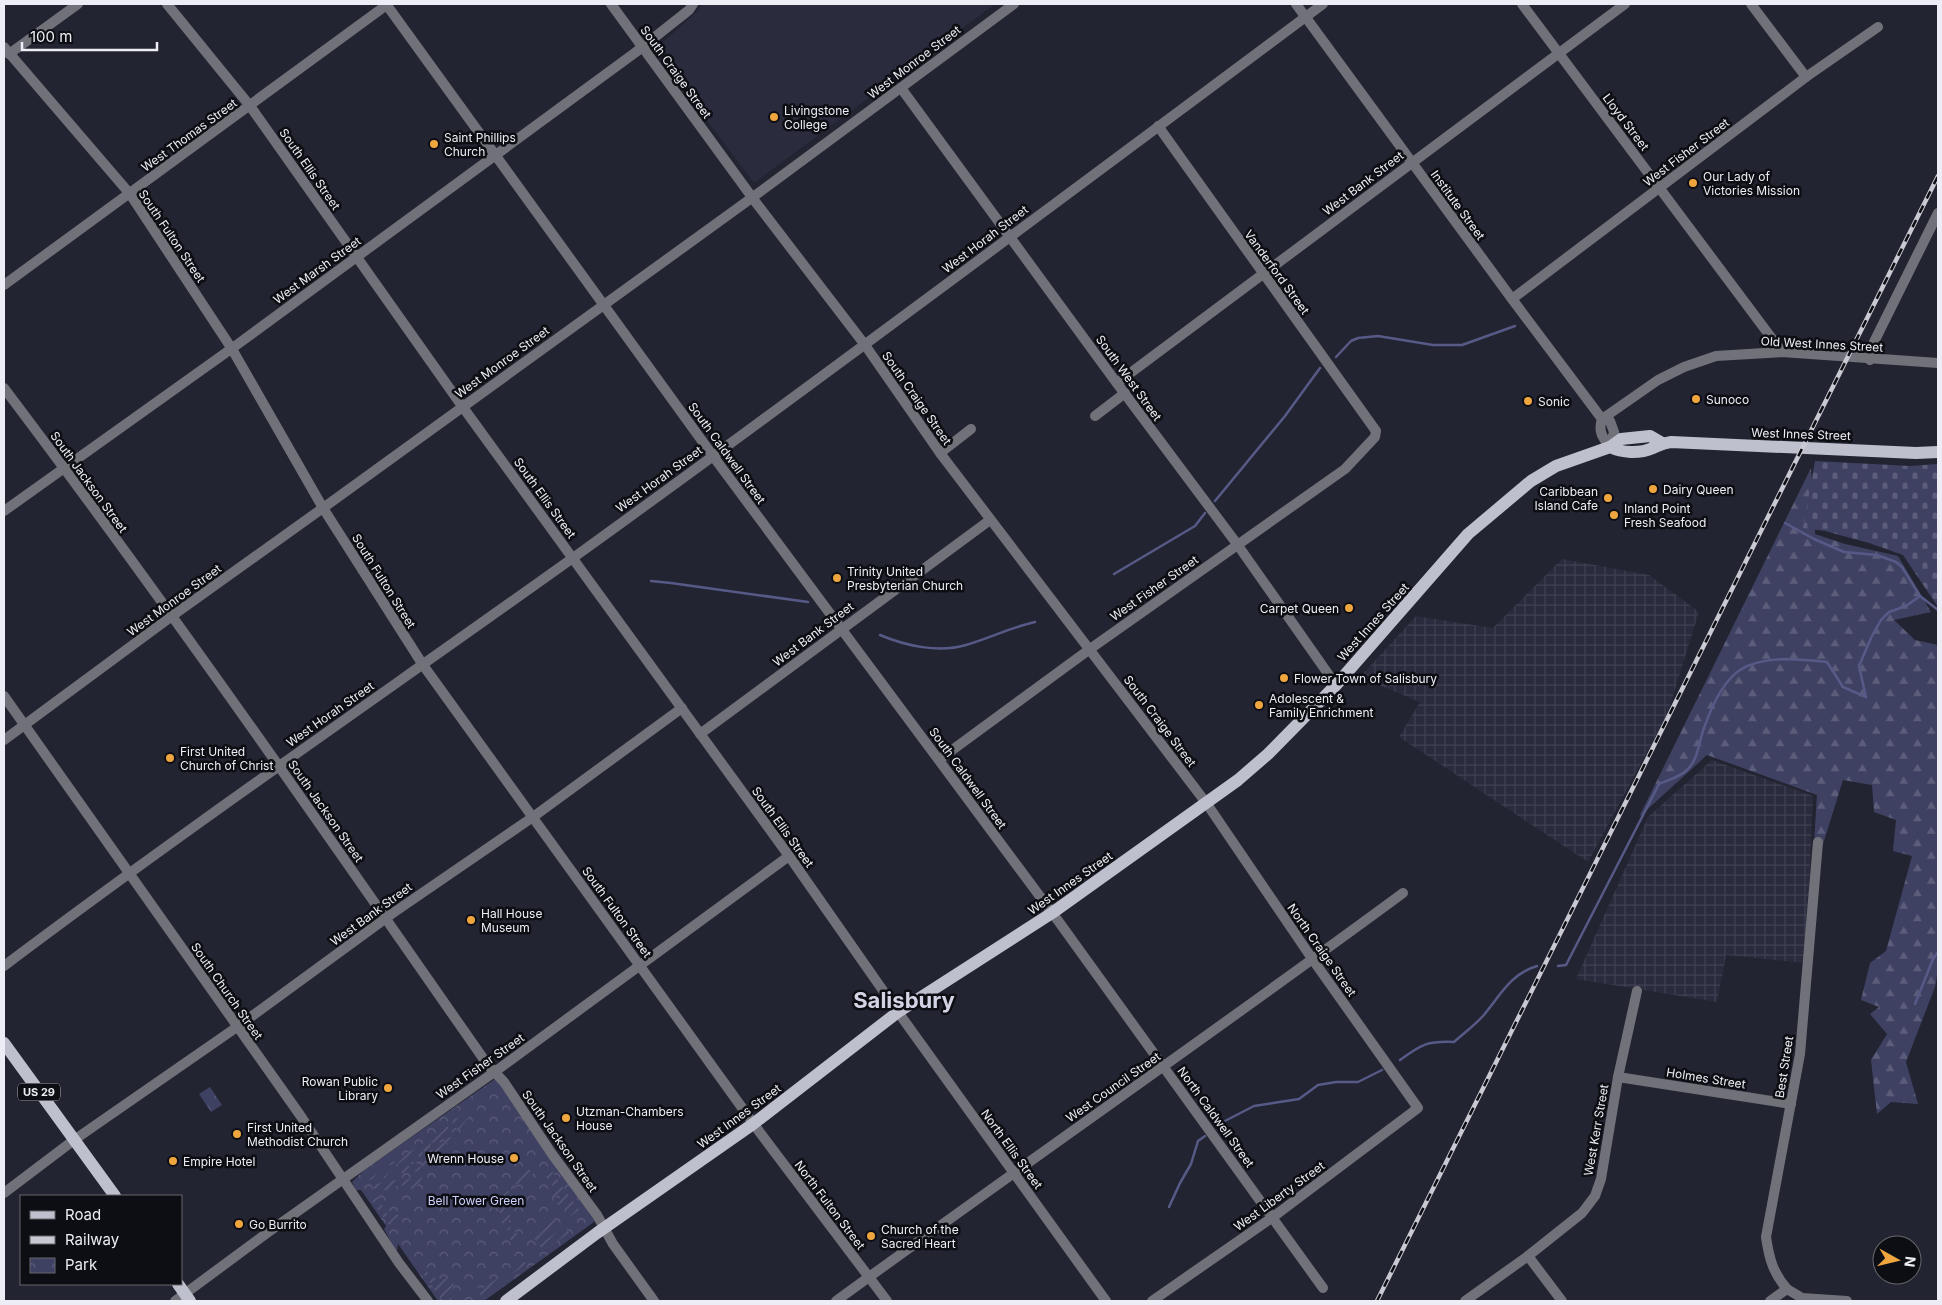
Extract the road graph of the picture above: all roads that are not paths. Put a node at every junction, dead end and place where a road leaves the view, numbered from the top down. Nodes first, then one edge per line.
1 (78, 4) edge
2 (167, 4) edge
3 (387, 4) edge
4 (611, 4) edge
5 (693, 4) edge
6 (1014, 4) edge
7 (1296, 4) edge
8 (1323, 4) edge
9 (1522, 4) edge
10 (1625, 4) edge
11 (1751, 4) edge
12 (1305, 17) junction
13 (1878, 27) dead end
14 (643, 47) junction
15 (6, 50) edge
16 (1558, 53) junction
17 (1806, 77) junction
18 (901, 88) junction
19 (250, 106) junction
20 (1158, 126) junction
21 (495, 156) junction
22 (1412, 162) junction
23 (1660, 187) junction
24 (130, 194) junction
25 (753, 197) junction
26 (1938, 213) edge
27 (1010, 236) junction
28 (356, 257) junction
29 (1263, 274) junction
30 (4, 285) edge
31 (1512, 299) junction
32 (603, 304) junction
33 (864, 346) junction
34 (232, 349) junction
35 (1782, 352) junction
36 (1870, 360) junction
37 (1938, 363) edge
38 (1117, 383) junction
39 (4, 388) edge
40 (1125, 393) junction
41 (462, 406) junction
42 (1095, 416) dead end
43 (1602, 419) junction
44 (971, 429) dead end
45 (1376, 431) joint
46 (1610, 446) junction
47 (1938, 452) edge
48 (940, 453) junction
49 (713, 456) junction
50 (64, 467) junction
51 (323, 508) junction
52 (4, 510) edge
53 (990, 520) junction
54 (1237, 544) junction
55 (573, 558) junction
56 (172, 616) junction
57 (841, 628) junction
58 (1090, 649) junction
59 (423, 665) junction
60 (1336, 684) junction
61 (4, 696) edge
62 (682, 708) junction
63 (25, 725) junction
64 (700, 734) junction
65 (4, 740) edge
66 (940, 760) junction
67 (278, 766) junction
68 (1207, 804) junction
69 (533, 817) junction
70 (1818, 842) dead end
71 (789, 856) junction
72 (128, 873) junction
73 (1403, 893) dead end
74 (1052, 913) junction
75 (386, 918) junction
76 (1313, 960) junction
77 (640, 965) junction
78 (4, 966) edge
79 (1637, 991) dead end
80 (898, 1012) junction
81 (237, 1027) junction
82 (4, 1043) edge
83 (1163, 1067) junction
84 (494, 1072) junction
85 (1618, 1077) junction
86 (1791, 1104) junction
87 (1418, 1108) joint
88 (753, 1124) junction
89 (74, 1140) junction
90 (1013, 1172) junction
91 (343, 1179) junction
92 (4, 1193) edge
93 (114, 1195) edge
94 (1273, 1217) junction
95 (605, 1228) junction
96 (1528, 1256) junction
97 (869, 1278) junction
98 (1323, 1288) dead end
99 (1786, 1289) junction
100 (182, 1295) edge
101 (1802, 1300) edge
102 (428, 1301) edge
103 (506, 1301) edge
104 (654, 1301) edge
105 (836, 1301) edge
106 (886, 1301) edge
107 (1106, 1301) edge
108 (1152, 1301) edge
109 (1465, 1301) edge
110 (1562, 1301) edge
111 (1770, 1301) edge
112 (1847, 1301) edge

1 - 15 street
2 - 19 street, South Ellis Street
3 - 19 street, West Thomas Street
3 - 21 street, South Caldwell Street
4 - 14 street, South Craige Street
5 - 14 street, West Marsh Street
6 - 18 street, West Monroe Street
7 - 12 street, Institute Street
8 - 12 street, West Horah Street
9 - 16 street, Lloyd Street
10 - 16 street, West Bank Street
11 - 17 street
12 - 20 street, West Horah Street
12 - 22 street, Institute Street
13 - 17 street, West Fisher Street
14 - 21 street, West Marsh Street
14 - 25 street, South Craige Street
15 - 24 street, South Fulton Street
16 - 22 street, West Bank Street
16 - 23 street, Lloyd Street
17 - 23 street, West Fisher Street
18 - 25 street, West Monroe Street
18 - 27 street, South West Street
19 - 24 street, West Thomas Street
19 - 28 street, South Ellis Street
20 - 27 street, West Horah Street
20 - 29 street, Vanderford Street
21 - 28 street, West Marsh Street
21 - 32 street, South Caldwell Street
22 - 29 street, West Bank Street
22 - 31 street, Institute Street
23 - 31 street, West Fisher Street
23 - 35 street, Lloyd Street
24 - 30 street, West Thomas Street
24 - 34 street, South Fulton Street
25 - 32 street, West Monroe Street
25 - 33 street, South Craige Street
26 - 36 street
27 - 33 street, West Horah Street
27 - 38 street, South West Street
28 - 34 street, West Marsh Street
28 - 41 street, South Ellis Street
29 - 38 street, West Bank Street
29 - 45 street, Vanderford Street
31 - 43 street, Institute Street
32 - 41 street, West Monroe Street
32 - 49 street, South Caldwell Street
33 - 48 street, South Craige Street
33 - 49 street, West Horah Street
34 - 50 street, West Marsh Street
34 - 51 street, South Fulton Street
35 - 36 street, Old West Innes Street
35 - 43 street, Old West Innes Street
36 - 37 street, Old West Innes Street
38 - 40 street, South West Street
39 - 50 street, South Jackson Street
40 - 42 street
40 - 54 street, South West Street
41 - 51 street, West Monroe Street
41 - 55 street, South Ellis Street
43 - 46 street, Institute Street
44 - 48 street
45 - 54 street, West Fisher Street
46 - 47 main road, West Innes Street
46 - 60 main road, West Innes Street
48 - 53 street, South Craige Street
49 - 55 street, West Horah Street
49 - 57 street, South Caldwell Street
50 - 52 street, West Marsh Street
50 - 56 street, South Jackson Street
51 - 56 street, West Monroe Street
51 - 59 street, South Fulton Street
53 - 57 street, West Bank Street
53 - 58 street, South Craige Street
54 - 58 street, West Fisher Street
54 - 60 street, South West Street
55 - 59 street, West Horah Street
55 - 62 street, South Ellis Street
56 - 63 street, West Monroe Street
56 - 67 street, South Jackson Street
57 - 64 street, West Bank Street
57 - 66 street, South Caldwell Street
58 - 66 street, West Fisher Street
58 - 68 street, South Craige Street
59 - 67 street, West Horah Street
59 - 69 street, South Fulton Street
60 - 68 main road, West Innes Street
61 - 63 street, South Church Street
62 - 64 street, South Ellis Street
62 - 69 street, West Bank Street
63 - 65 street, West Monroe Street
63 - 72 street, South Church Street
64 - 71 street, South Ellis Street
66 - 74 street, South Caldwell Street
67 - 72 street, West Horah Street
67 - 75 street, South Jackson Street
68 - 74 main road, West Innes Street
68 - 76 street, North Craige Street
69 - 75 street, West Bank Street
69 - 77 street, South Fulton Street
70 - 86 street, Best Street
71 - 77 street, West Fisher Street
71 - 80 street, South Ellis Street
72 - 78 street, West Horah Street
72 - 81 street, South Church Street
73 - 76 street, West Council Street
74 - 80 main road, West Innes Street
74 - 83 street, North Caldwell Street
75 - 81 street, West Bank Street
75 - 84 street, South Jackson Street
76 - 83 street, West Council Street
76 - 87 street, North Craige Street
77 - 84 street, West Fisher Street
77 - 88 street, South Fulton Street
79 - 85 street, West Kerr Street
80 - 88 main road, West Innes Street
80 - 90 street, North Ellis Street
81 - 89 street, West Bank Street
81 - 91 street, South Church Street
82 - 89 main road, US 29
83 - 90 street, West Council Street
83 - 94 street, North Caldwell Street
84 - 91 street, West Fisher Street
84 - 95 street, South Jackson Street
85 - 86 street, Holmes Street
85 - 96 street, West Kerr Street
86 - 99 street, Best Street
87 - 94 street, West Liberty Street
88 - 95 main road, West Innes Street
88 - 97 street, North Fulton Street
89 - 92 street, West Bank Street
89 - 93 main road, US 29
90 - 97 street, West Council Street
90 - 107 street, North Ellis Street
91 - 100 street, West Fisher Street
91 - 102 street, South Church Street
94 - 98 street, North Caldwell Street
94 - 108 street, West Liberty Street
95 - 103 main road, West Innes Street
95 - 104 street, South Jackson Street
96 - 109 street, West Kerr Street
96 - 110 street
97 - 105 street, West Council Street
97 - 106 street, North Fulton Street
99 - 101 street
99 - 111 street
101 - 112 street

